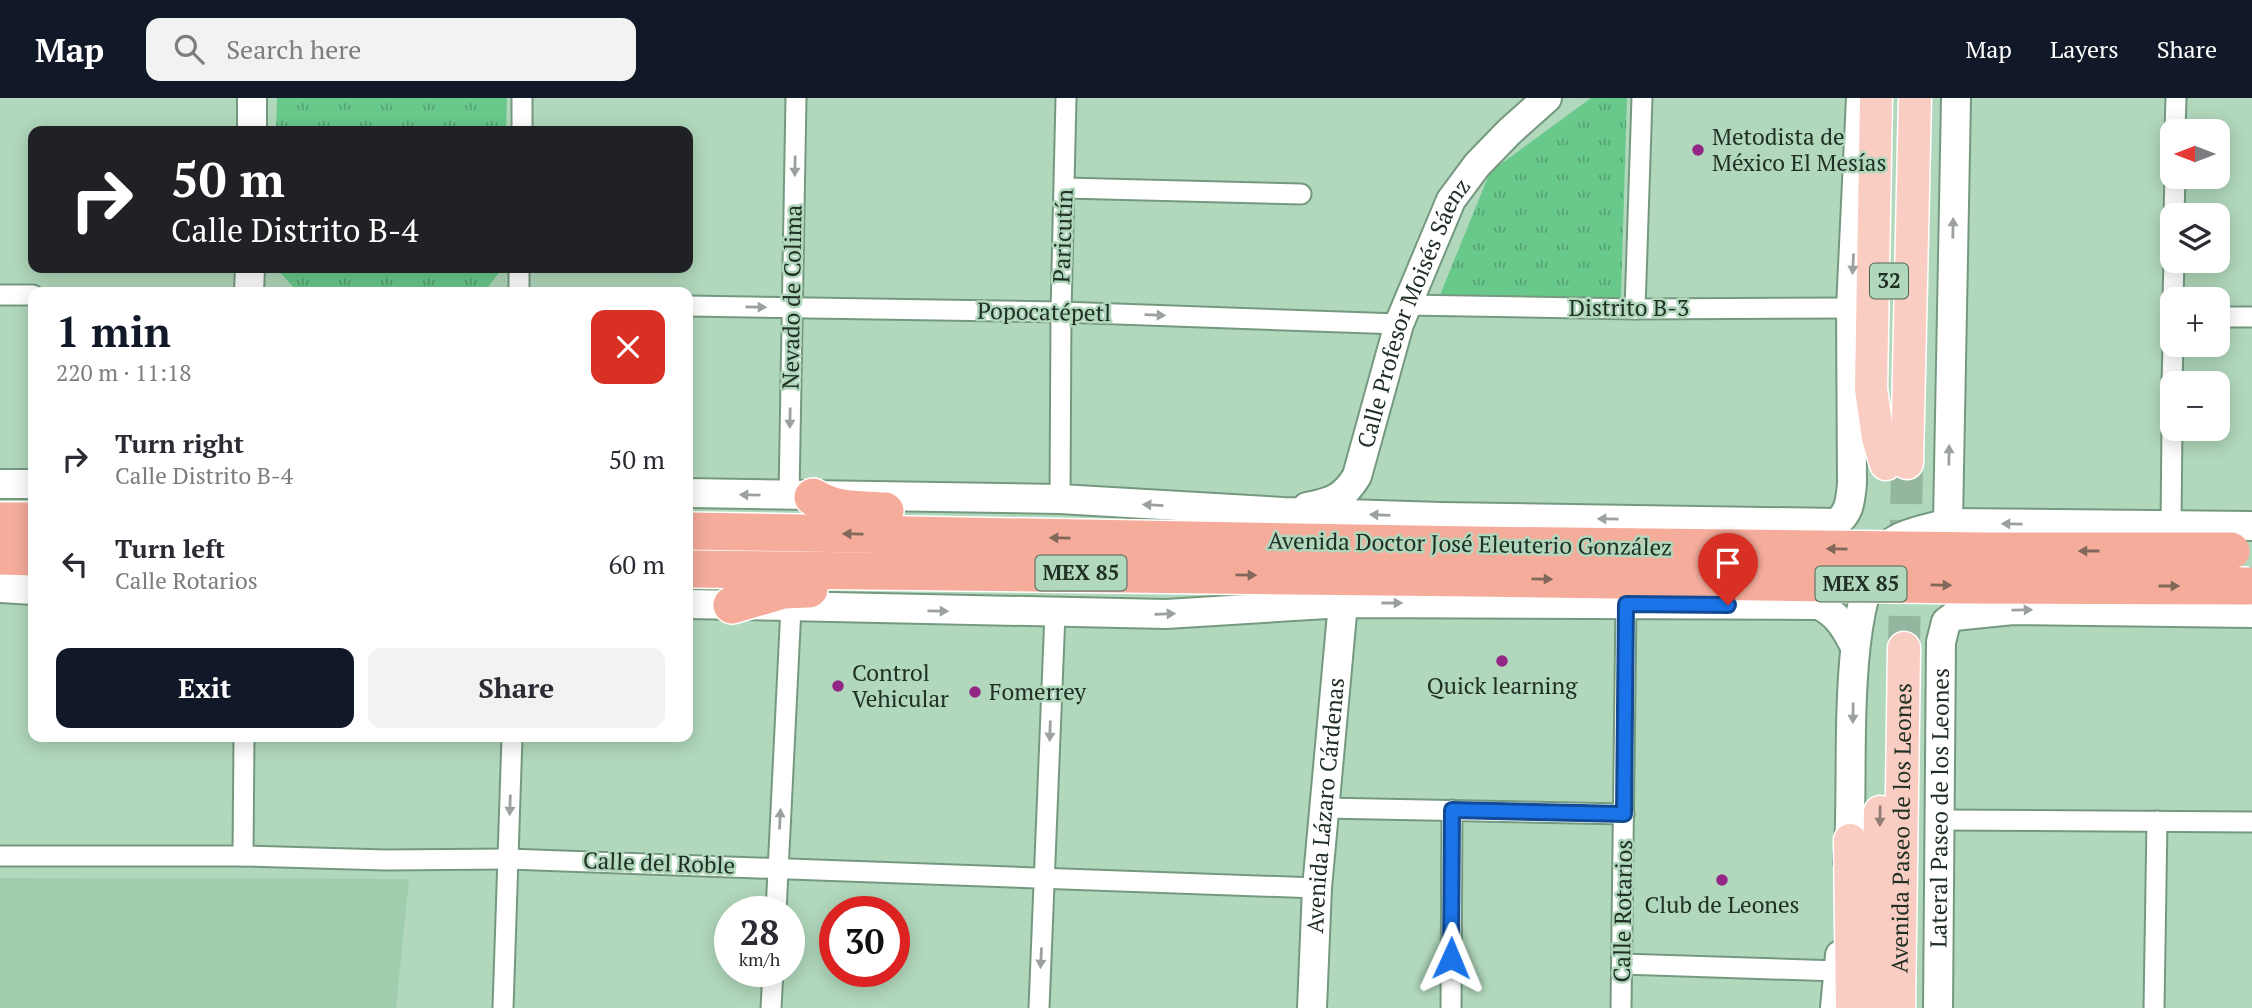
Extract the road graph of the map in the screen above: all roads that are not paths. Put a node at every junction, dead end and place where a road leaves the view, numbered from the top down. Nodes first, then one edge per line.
1 (252, 98) edge
2 (522, 98) edge
3 (796, 98) edge
4 (1066, 98) edge
5 (1547, 98) edge
6 (1642, 98) edge
7 (1861, 98) edge
8 (1876, 98) edge
9 (1892, 98) edge
10 (1915, 98) edge
11 (1934, 98) edge
12 (1956, 98) edge
13 (2176, 98) edge
14 (2175, 119) edge
15 (252, 126) edge
16 (522, 126) edge
17 (1065, 188) junction
18 (1301, 194) dead end
19 (0, 295) edge
20 (28, 295) edge
21 (693, 306) edge
22 (791, 307) junction
23 (1851, 308) junction
24 (1635, 309) junction
25 (1061, 312) junction
26 (1403, 314) junction
27 (2230, 317) edge
28 (2252, 317) edge
29 (2172, 441) edge
30 (1900, 460) junction
31 (0, 484) edge
32 (28, 484) edge
33 (693, 493) edge
34 (801, 496) junction
35 (1059, 499) junction
36 (1283, 512) junction
37 (1658, 520) junction
38 (0, 521) edge
39 (28, 521) edge
40 (1764, 522) junction
41 (1948, 523) junction
42 (2171, 525) junction
43 (693, 531) edge
44 (995, 537) junction
45 (0, 556) edge
46 (28, 558) edge
47 (1473, 561) junction
48 (693, 569) edge
49 (2248, 569) edge
50 (1029, 573) junction
51 (0, 588) edge
52 (28, 590) edge
53 (1343, 603) junction
54 (693, 604) edge
55 (1626, 604) junction
56 (732, 605) junction
57 (1657, 605) junction
58 (1776, 605) junction
59 (791, 607) junction
60 (1055, 614) junction
61 (1881, 648) junction
62 (244, 742) edge
63 (512, 742) edge
64 (1324, 808) junction
65 (1452, 810) junction
66 (1624, 814) junction
67 (1939, 820) junction
68 (2157, 821) junction
69 (2252, 822) edge
70 (1850, 840) junction
71 (0, 856) edge
72 (243, 856) junction
73 (508, 859) junction
74 (778, 867) junction
75 (1045, 877) junction
76 (1317, 888) junction
77 (777, 896) edge
78 (1622, 964) junction
79 (1838, 971) junction
80 (772, 987) edge
81 (503, 1008) edge
82 (771, 1008) edge
83 (1039, 1008) edge
84 (1312, 1008) edge
85 (1451, 1008) edge
86 (1621, 1008) edge
87 (1835, 1008) edge
88 (1853, 1008) edge
89 (1876, 1008) edge
90 (1899, 1008) edge
91 (1938, 1008) edge
92 (2154, 1008) edge

1 - 15 street
2 - 16 street
3 -> 22 street, Nevado de Colima
4 - 17 street, Paricutín
5 - 26 street, Calle Profesor Moisés Sáenz
6 - 24 street
7 -> 23 street
8 - 30 main road
9 - 30 main road, 32
10 - 30 main road, 32
11 - 30 main road
41 -> 12 street
13 - 14 street
17 - 18 street
17 - 25 street, Paricutín
19 - 20 street
21 -> 22 street, Popocatépetl
22 - 25 street, Popocatépetl
22 -> 34 street, Nevado de Colima
23 - 24 street, Distrito B-3
23 - 40 street
24 - 26 street, Distrito B-3
25 -> 26 street, Popocatépetl
25 - 35 street, Paricutín
26 - 36 street, Calle Profesor Moisés Sáenz
27 - 28 street
29 - 42 street
31 - 32 street
34 -> 33 street
34 - 35 street
34 - 44 highway
36 -> 35 street
37 -> 36 street
37 - 40 street
37 - 57 street
38 - 39 highway
40 - 58 street
42 -> 41 street
41 - 61 street
42 - 49 street
44 -> 43 highway, Avenida Doctor José Eleuterio González / MEX 85
47 -> 44 highway, Avenida Doctor José Eleuterio González / MEX 85
45 - 46 highway
47 - 49 highway, Avenida Doctor José Eleuterio González / MEX 85, bridge
50 -> 47 highway, Avenida Doctor José Eleuterio González / MEX 85
48 - 50 highway, Avenida Doctor José Eleuterio González / MEX 85
67 -> 49 street, Lateral Paseo de los Leones
50 - 56 highway
51 - 52 street
53 -> 55 street
60 -> 53 street
53 - 64 street, Avenida Lázaro Cárdenas
54 - 56 street
55 - 57 street
55 - 66 street, Calle Rotarios
56 - 59 street
57 - 58 street
58 - 61 street
59 -> 60 street
74 -> 59 street
60 -> 75 street
61 -> 70 street
61 -> 89 main road, Avenida Paseo de los Leones
61 - 90 main road, Avenida Paseo de los Leones
62 - 72 street
63 -> 73 street
64 - 65 street
64 - 76 street, Avenida Lázaro Cárdenas
65 - 66 street
65 - 85 street
66 - 78 street, Calle Rotarios
67 - 68 street
67 - 91 street, Lateral Paseo de los Leones
68 - 69 street
68 - 92 street
70 - 79 street
70 - 88 main road
71 - 72 street, Calle del Roble
72 - 73 street, Calle del Roble
73 - 74 street, Calle del Roble
73 - 81 street
74 - 75 street, Calle del Roble
74 - 77 street
75 - 76 street, Calle del Roble
75 -> 83 street
76 - 84 street, Avenida Lázaro Cárdenas
78 - 79 street
78 - 86 street, Calle Rotarios
79 - 87 street
80 - 82 street

